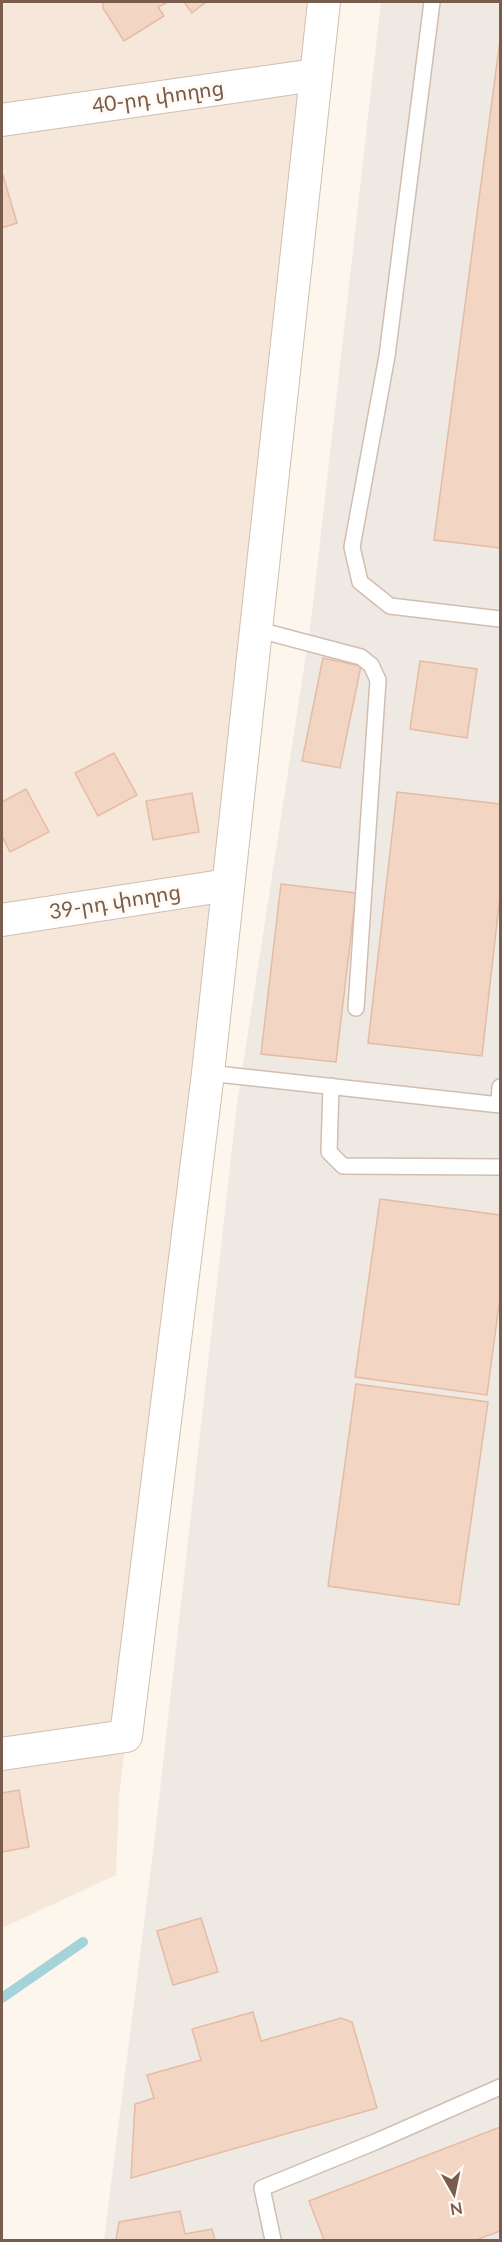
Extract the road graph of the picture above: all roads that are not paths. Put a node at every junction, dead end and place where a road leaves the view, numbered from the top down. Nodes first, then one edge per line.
1 (324, 2) edge
2 (432, 2) edge
3 (315, 75) junction
4 (2, 120) edge
5 (501, 619) edge
6 (255, 629) junction
7 (228, 885) junction
8 (2, 920) edge
9 (356, 1008) dead end
10 (208, 1073) junction
11 (331, 1086) junction
12 (501, 1088) edge
13 (500, 1104) edge
14 (501, 1167) edge
15 (2, 1754) edge
16 (501, 2087) edge
17 (273, 2241) edge

1 - 3 street
2 - 5 lane
3 - 4 street, 40-րդ փողոց
3 - 6 street
6 - 7 street
6 - 9 lane
7 - 8 street, 39-րդ փողոց
7 - 10 street
10 - 11 lane
10 - 15 street
11 - 13 lane
11 - 14 lane
12 - 13 lane
16 - 17 lane

